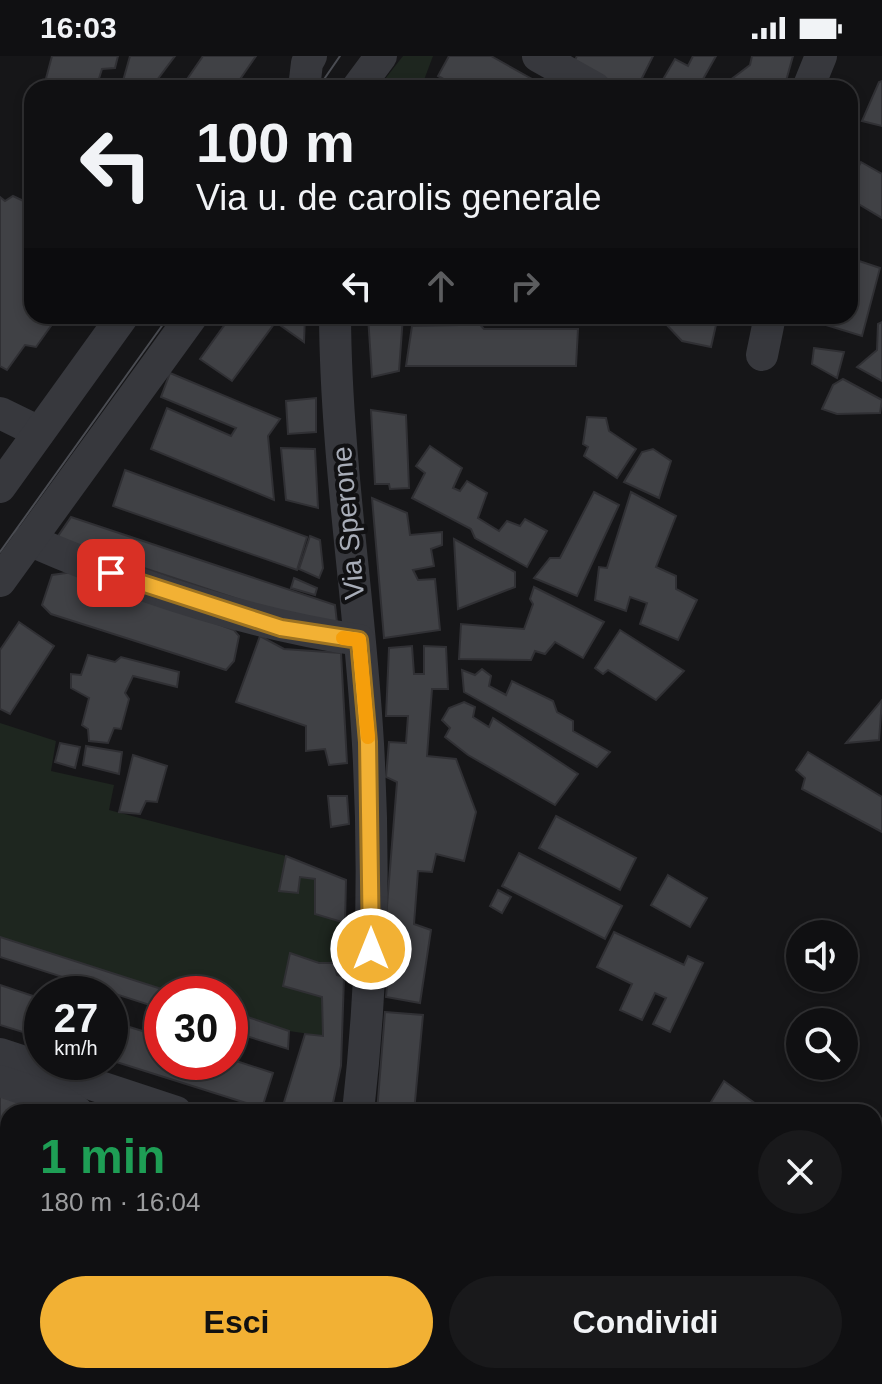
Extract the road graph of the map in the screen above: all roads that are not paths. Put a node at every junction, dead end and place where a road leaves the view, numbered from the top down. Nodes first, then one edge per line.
1 (360, 56) edge
2 (381, 56) edge
3 (538, 56) edge
4 (821, 56) edge
5 (358, 80) edge
6 (364, 80) edge
7 (581, 80) edge
8 (811, 80) edge
9 (117, 324) edge
10 (186, 324) edge
11 (335, 324) edge
12 (768, 324) edge
13 (762, 355) dead end
14 (0, 413) edge
15 (39, 432) junction
16 (0, 487) edge
17 (29, 540) junction
18 (0, 581) edge
19 (359, 640) junction
20 (0, 1054) edge
21 (0, 1081) edge
22 (69, 1097) edge
23 (119, 1104) edge
24 (359, 1104) edge

1 - 5 street
2 - 6 street
3 - 7 street
4 - 8 street
9 - 15 street
10 - 17 street
11 - 19 street, Via Sperone
12 - 13 street
14 - 15 street
15 - 16 street
17 - 18 street
17 - 19 street
19 - 24 street, Via Sperone
20 - 22 street
21 - 22 street
22 - 23 street

